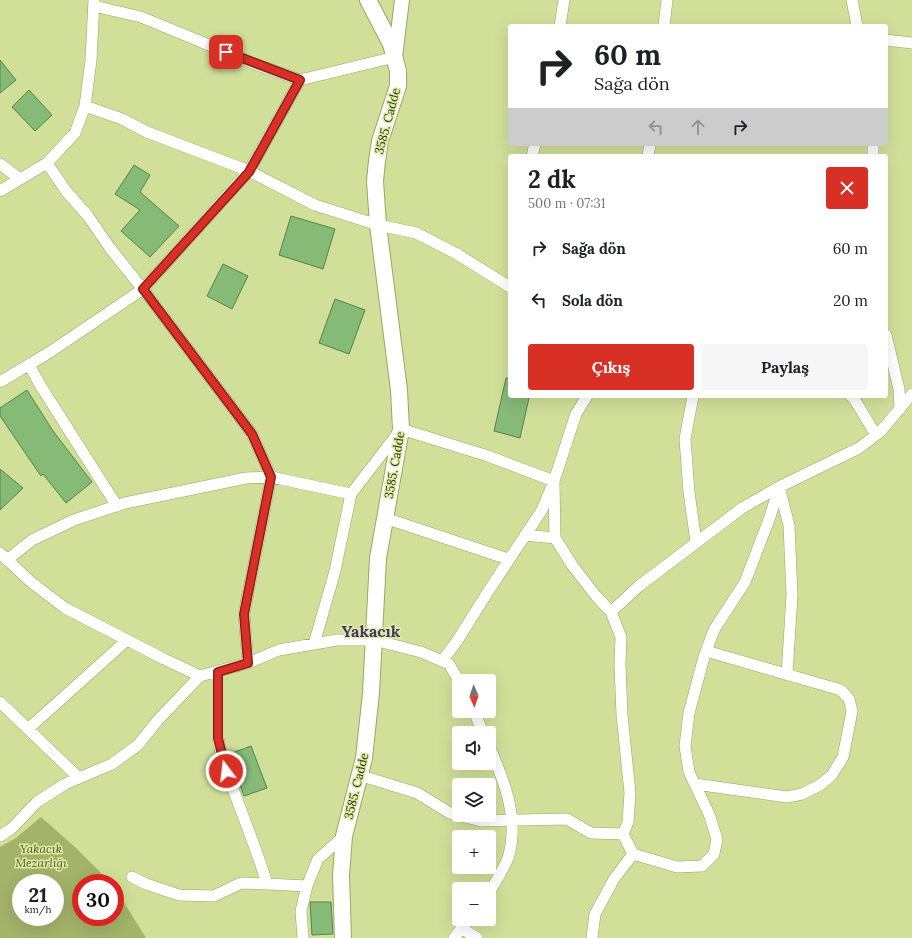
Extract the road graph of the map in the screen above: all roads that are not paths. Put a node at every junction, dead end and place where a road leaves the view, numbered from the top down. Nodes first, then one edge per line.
1 (368, 0) edge
2 (402, 0) edge
3 (564, 0) edge
4 (667, 0) edge
5 (852, 0) edge
6 (94, 3) edge
7 (560, 24) edge
8 (664, 24) edge
9 (857, 24) edge
10 (888, 40) edge
11 (912, 43) edge
12 (395, 57) junction
13 (300, 80) junction
14 (85, 106) junction
15 (47, 163) junction
16 (0, 164) edge
17 (249, 172) junction
18 (20, 179) junction
19 (0, 191) edge
20 (378, 226) junction
21 (508, 285) edge
22 (143, 289) junction
23 (888, 343) edge
24 (30, 364) junction
25 (0, 382) edge
26 (912, 394) edge
27 (586, 398) edge
28 (693, 398) edge
29 (854, 398) edge
30 (900, 409) junction
31 (401, 429) junction
32 (876, 435) junction
33 (271, 477) junction
34 (554, 481) junction
35 (779, 486) junction
36 (351, 494) junction
37 (117, 506) junction
38 (385, 518) junction
39 (525, 535) junction
40 (555, 538) junction
41 (696, 542) junction
42 (4, 556) edge
43 (508, 559) junction
44 (611, 612) junction
45 (127, 640) junction
46 (374, 640) junction
47 (314, 644) junction
48 (706, 651) junction
49 (442, 661) junction
50 (248, 663) junction
51 (218, 672) junction
52 (455, 674) edge
53 (787, 675) junction
54 (200, 676) junction
55 (0, 702) edge
56 (28, 729) junction
57 (496, 762) edge
58 (359, 775) junction
59 (79, 778) junction
60 (695, 784) junction
61 (513, 821) junction
62 (623, 834) junction
63 (0, 836) edge
64 (344, 836) junction
65 (633, 854) junction
66 (132, 877) dead end
67 (495, 882) edge
68 (267, 884) junction
69 (307, 886) junction
70 (461, 928) joint
71 (303, 938) edge
72 (343, 938) edge
73 (454, 938) edge
74 (477, 938) edge
75 (592, 938) edge

1 - 12 main road, 3585. Cadde
2 - 12 street
3 - 7 street
4 - 8 street
5 - 9 street
6 - 13 street
6 - 14 street
10 - 11 street
12 - 13 street
12 - 20 main road, 3585. Cadde
13 - 17 street
14 - 15 street
14 - 17 street
15 - 18 street
15 - 22 street
16 - 18 street
17 - 20 street
17 - 22 street
18 - 19 street
20 - 21 street
20 - 31 main road, 3585. Cadde
22 - 24 street
22 - 33 street
23 - 30 street
24 - 25 street
24 - 37 street
26 - 30 street
27 - 34 street
28 - 41 street
29 - 32 street
30 - 32 street
31 - 34 street
31 - 36 street
31 - 38 main road, 3585. Cadde
32 - 35 street
33 - 36 street
33 - 37 street
33 - 50 street
34 - 39 street
34 - 40 street
35 - 41 street
35 - 48 street
35 - 53 street
36 - 47 street
37 - 42 street
38 - 43 street
38 - 46 main road, 3585. Cadde
39 - 40 street
39 - 43 street
40 - 44 street
41 - 44 street
42 - 45 street
43 - 49 street
44 - 62 street
45 - 54 street
45 - 56 street
46 - 47 street
46 - 49 street
46 - 58 main road, 3585. Cadde
47 - 50 street
48 - 53 street
48 - 60 street
49 - 52 street
50 - 51 street
51 - 54 street
51 - 68 street
53 - 60 street
54 - 59 street
55 - 56 street
56 - 59 street
57 - 61 street
58 - 61 street
58 - 64 main road, 3585. Cadde
59 - 63 street
60 - 65 street
61 - 62 street
61 - 67 street
62 - 65 street
64 - 69 street
64 - 72 main road, 3585. Cadde
65 - 75 street
66 - 68 street
68 - 69 street
69 - 71 street
70 - 73 street
70 - 74 street

